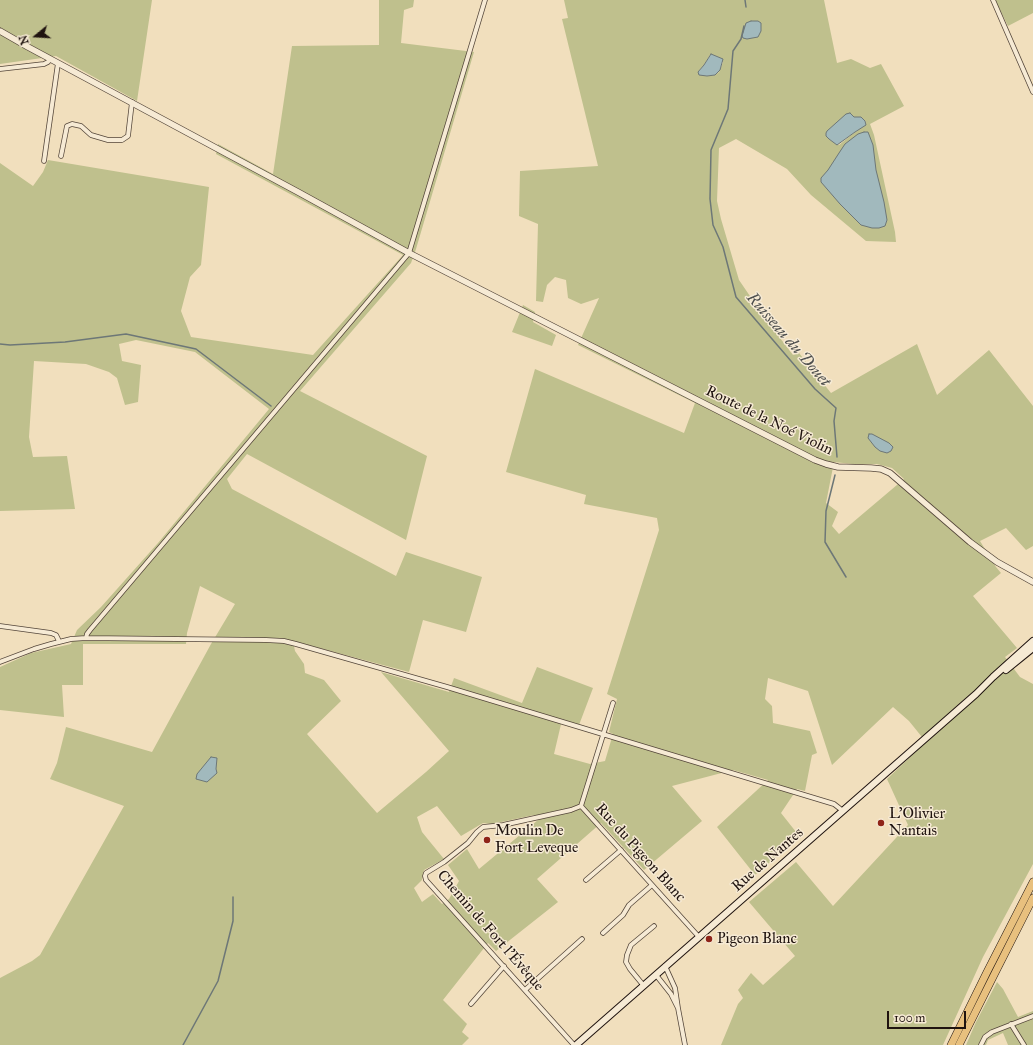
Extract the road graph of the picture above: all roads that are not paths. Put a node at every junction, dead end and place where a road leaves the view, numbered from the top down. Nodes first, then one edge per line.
1 (485, 0) edge
2 (993, 0) edge
3 (0, 31) edge
4 (50, 59) junction
5 (58, 63) junction
6 (0, 69) edge
7 (1033, 92) edge
8 (132, 102) junction
9 (61, 156) dead end
10 (44, 161) dead end
11 (409, 253) junction
12 (1033, 582) edge
13 (0, 626) edge
14 (86, 638) junction
15 (1033, 641) edge
16 (59, 642) junction
17 (1033, 648) edge
18 (0, 662) edge
19 (976, 694) junction
20 (613, 703) dead end
21 (603, 734) junction
22 (581, 806) junction
23 (843, 811) junction
24 (621, 850) junction
25 (586, 880) dead end
26 (1033, 882) edge
27 (652, 885) junction
28 (1033, 898) edge
29 (654, 926) dead end
30 (603, 932) dead end
31 (699, 937) junction
32 (582, 939) dead end
33 (504, 966) junction
34 (665, 966) junction
35 (656, 975) junction
36 (644, 986) junction
37 (525, 990) junction
38 (471, 1004) dead end
39 (678, 1008) junction
40 (1033, 1016) edge
41 (1011, 1024) junction
42 (575, 1045) edge
43 (685, 1045) edge
44 (951, 1045) edge
45 (960, 1045) edge
46 (981, 1045) edge
47 (1024, 1045) edge

1 - 11 street
2 - 7 street
3 - 4 street, Route de la Noé Violin
4 - 5 street, Route de la Noé Violin
4 - 6 street
5 - 8 street, Route de la Noé Violin
5 - 10 street
8 - 9 street
8 - 11 street, Route de la Noé Violin
11 - 12 street, Route de la Noé Violin
11 - 14 street
13 - 16 street
14 - 16 street
14 - 21 street
15 - 19 main road, Rue de Nantes
16 - 18 street
17 - 19 main road, Rue de Nantes
19 - 23 main road, Rue de Nantes
20 - 21 street, Rue du Pigeon Blanc
21 - 22 street, Rue du Pigeon Blanc
21 - 23 street
22 - 24 street, Rue du Pigeon Blanc
22 - 33 street, Chemin de Fort l'Évêque
23 - 31 main road, Rue de Nantes
24 - 25 street
24 - 27 street, Rue du Pigeon Blanc
26 - 44 highway
27 - 30 street
27 - 31 street, Rue du Pigeon Blanc
28 - 45 highway
29 - 36 street
31 - 34 main road, Rue de Nantes
32 - 37 street
33 - 37 street, Chemin de Fort l'Évêque
33 - 38 street
34 - 35 main road, Rue de Nantes
34 - 39 street
35 - 36 main road, Rue de Nantes
35 - 39 street
36 - 42 main road, Rue de Nantes
37 - 42 street, Chemin de Fort l'Évêque
39 - 43 street
40 - 41 street
41 - 46 street
41 - 47 street

